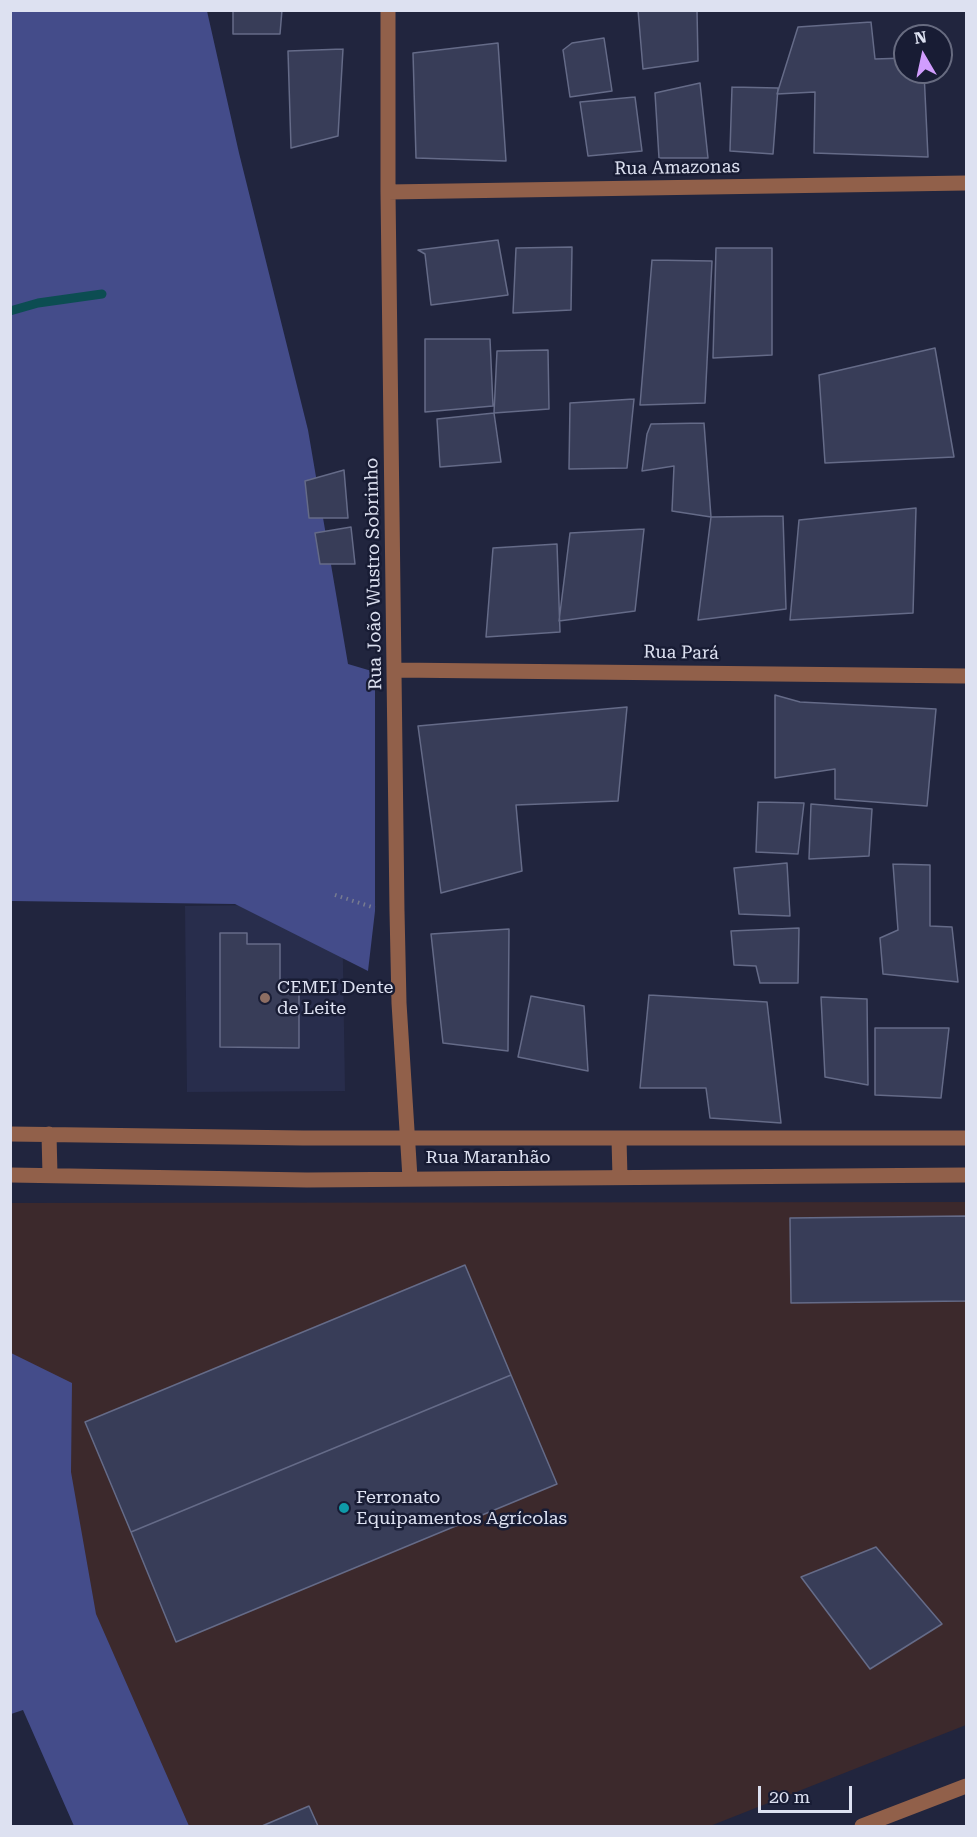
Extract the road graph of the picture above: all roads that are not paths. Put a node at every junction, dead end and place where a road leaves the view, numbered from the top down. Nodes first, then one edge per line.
1 (388, 10) edge
2 (966, 183) edge
3 (388, 192) junction
4 (395, 670) junction
5 (966, 676) edge
6 (10, 1134) edge
7 (49, 1134) junction
8 (407, 1137) junction
9 (619, 1138) junction
10 (966, 1138) edge
11 (10, 1175) edge
12 (50, 1175) junction
13 (966, 1175) edge
14 (620, 1177) junction
15 (410, 1178) junction
16 (966, 1786) edge
17 (862, 1827) edge

1 - 3 street, Rua João Wustro Sobrinho
2 - 3 street, Rua Amazonas
3 - 4 street, Rua João Wustro Sobrinho
4 - 5 street, Rua Pará
4 - 8 street, Rua João Wustro Sobrinho
6 - 7 street, Rua Maranhão
7 - 8 street, Rua Maranhão
7 - 12 street
8 - 9 street, Rua Maranhão
8 - 15 street, Rua João Wustro Sobrinho
9 - 10 street, Rua Maranhão
9 - 14 street
11 - 12 street, Rua Maranhão
12 - 15 street, Rua Maranhão
13 - 14 street, Rua Maranhão
14 - 15 street, Rua Maranhão
16 - 17 street

